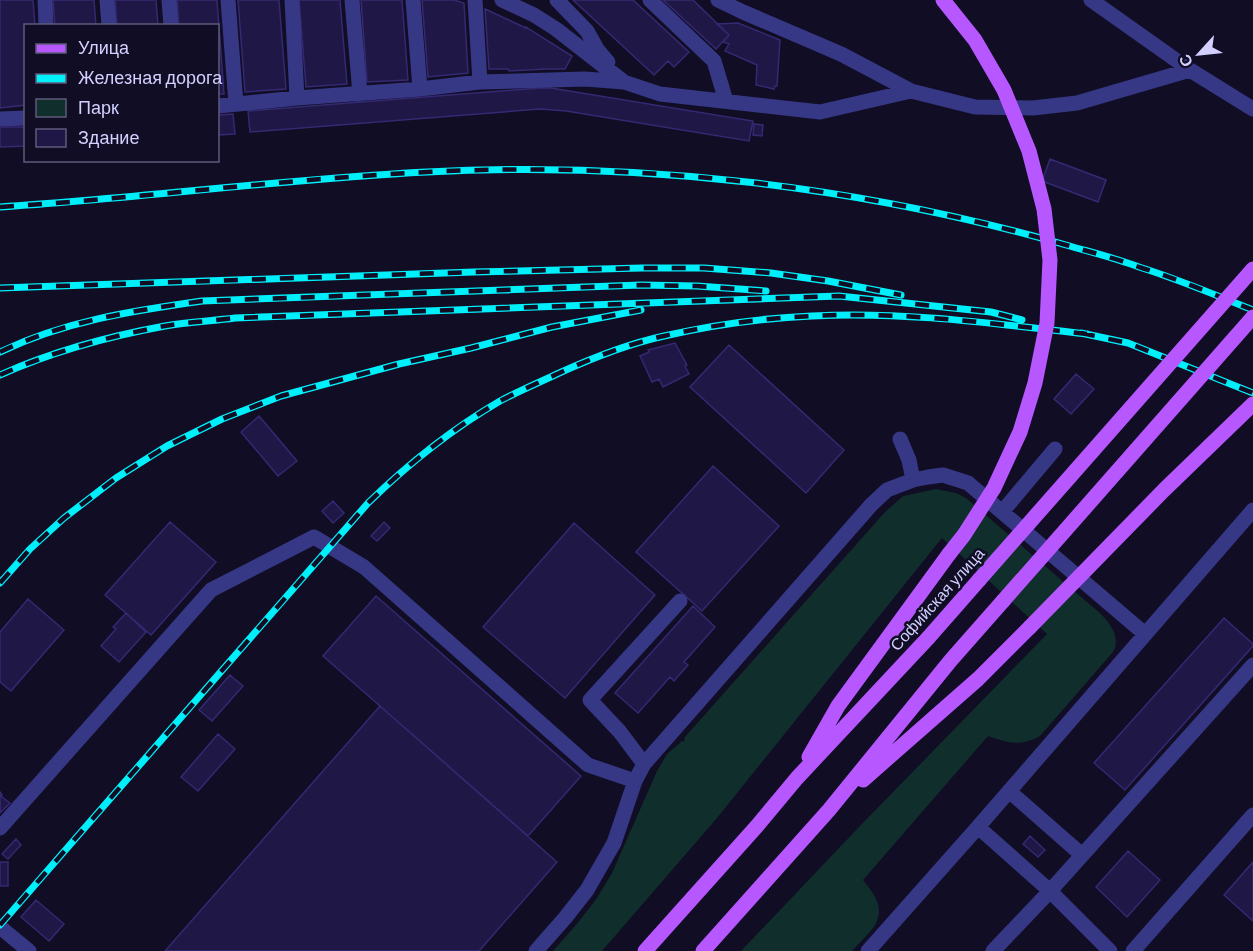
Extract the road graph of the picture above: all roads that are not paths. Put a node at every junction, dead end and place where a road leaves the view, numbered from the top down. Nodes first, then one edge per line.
1 (45, 0) edge
2 (107, 0) edge
3 (169, 0) edge
4 (228, 0) edge
5 (292, 0) edge
6 (352, 0) edge
7 (412, 0) edge
8 (475, 0) edge
9 (502, 0) edge
10 (557, 0) edge
11 (650, 0) edge
12 (718, 0) edge
13 (943, 0) edge
14 (1091, 0) edge
15 (46, 24) edge
16 (109, 24) edge
17 (171, 24) edge
18 (1190, 70) junction
19 (480, 82) junction
20 (624, 82) junction
21 (420, 89) junction
22 (911, 91) junction
23 (360, 94) junction
24 (297, 98) junction
25 (726, 101) junction
26 (236, 104) junction
27 (219, 106) edge
28 (1253, 109) edge
29 (0, 118) edge
30 (24, 118) edge
31 (1253, 269) edge
32 (1253, 317) edge
33 (1253, 404) edge
34 (900, 440) dead end
35 (1055, 449) dead end
36 (913, 480) junction
37 (1253, 511) edge
38 (1002, 512) junction
39 (680, 601) dead end
40 (1144, 634) junction
41 (1253, 665) edge
42 (644, 764) junction
43 (797, 778) junction
44 (635, 781) junction
45 (1009, 791) junction
46 (829, 810) junction
47 (1253, 815) edge
48 (978, 826) junction
49 (0, 828) edge
50 (1082, 855) junction
51 (1050, 891) junction
52 (0, 927) edge
53 (28, 951) edge
54 (536, 951) edge
55 (645, 951) edge
56 (703, 951) edge
57 (868, 951) edge
58 (993, 951) edge
59 (1110, 951) edge
60 (1133, 951) edge

1 - 15 street
2 - 16 street
3 - 17 street
4 - 26 street
5 - 24 street
6 - 23 street
7 - 21 street
8 - 19 street
9 - 20 street
10 - 20 street
11 - 25 street
12 - 22 street
13 - 43 main road, bridge
14 - 18 street
18 - 22 street
18 - 28 street
19 - 20 street
19 - 21 street
20 - 25 street
21 - 23 street
22 - 25 street
23 - 24 street
24 - 26 street
26 - 27 street
29 - 30 street
31 - 43 main road, Софийская улица, bridge
32 - 46 main road, bridge
33 - 46 main road, bridge
34 - 36 street
35 - 38 street
36 - 38 street
36 - 42 street
37 - 40 street
38 - 40 street
39 - 42 street
40 - 45 street
41 - 50 street
42 - 44 street
43 - 55 main road, Софийская улица
44 - 49 street
44 - 54 street
45 - 48 street
45 - 50 street
46 - 56 main road
47 - 60 street
48 - 51 street
48 - 57 street
50 - 51 street
51 - 58 street
51 - 59 street
52 - 53 street

